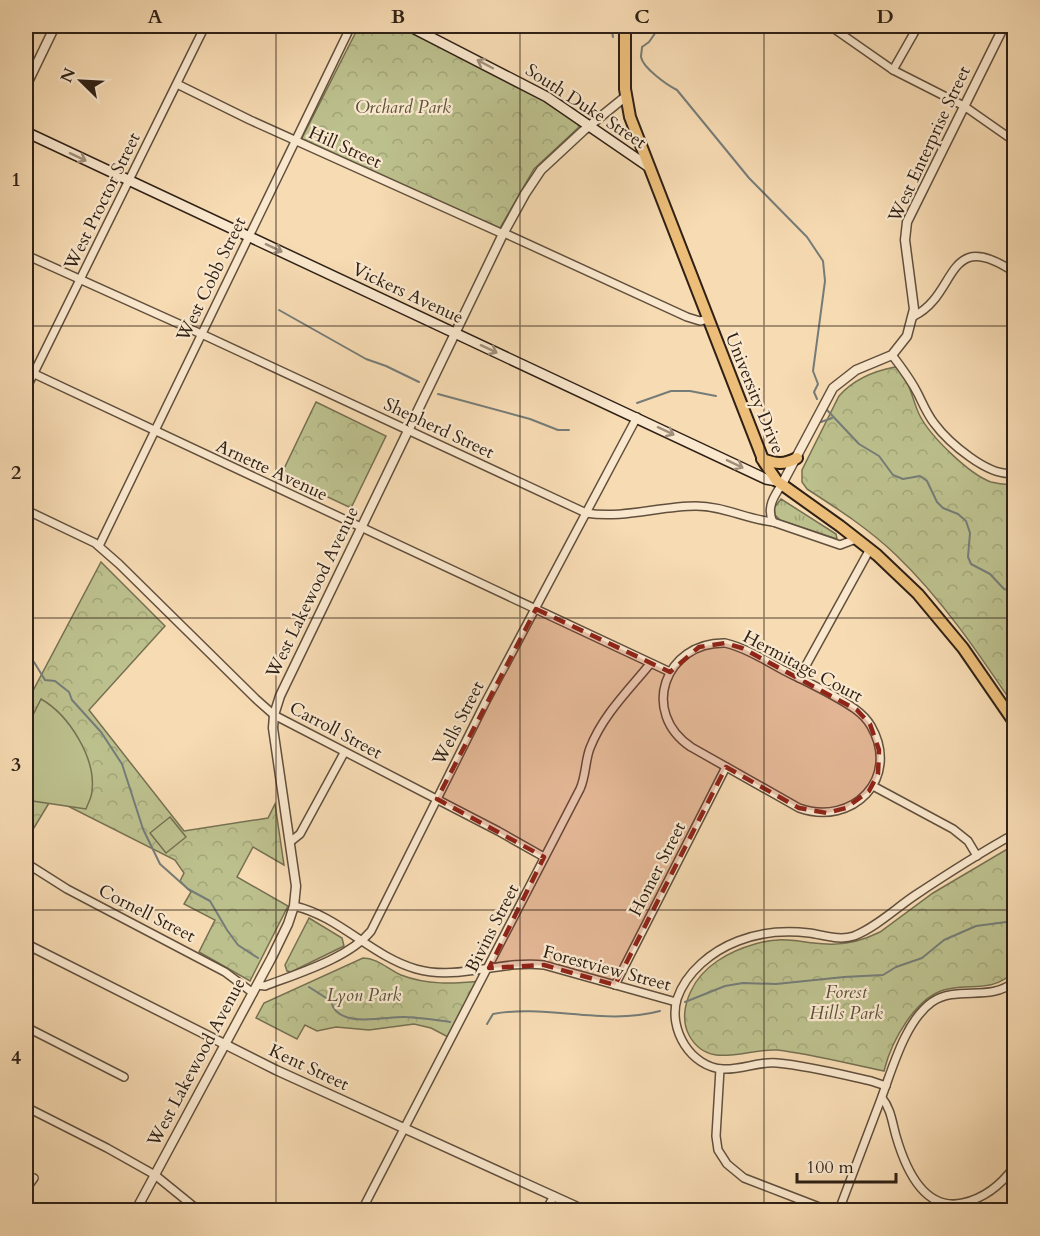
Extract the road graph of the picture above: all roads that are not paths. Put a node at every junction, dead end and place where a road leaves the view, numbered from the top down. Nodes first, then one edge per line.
1 (56, 26) edge
2 (205, 26) edge
3 (351, 26) edge
4 (409, 26) edge
5 (625, 26) edge
6 (830, 26) edge
7 (918, 26) edge
8 (1004, 26) edge
9 (893, 70) junction
10 (177, 84) junction
11 (26, 86) edge
12 (625, 97) junction
13 (964, 106) junction
14 (589, 127) junction
15 (26, 132) edge
16 (295, 140) junction
17 (1014, 141) edge
18 (649, 167) junction
19 (129, 180) junction
20 (503, 233) junction
21 (248, 236) junction
22 (26, 255) edge
23 (1014, 272) edge
24 (81, 280) junction
25 (914, 316) junction
26 (708, 319) junction
27 (456, 333) junction
28 (201, 334) junction
29 (892, 355) junction
30 (29, 372) edge
31 (26, 389) edge
32 (637, 417) junction
33 (408, 430) junction
34 (155, 432) junction
35 (797, 458) junction
36 (762, 459) junction
37 (1014, 473) edge
38 (779, 482) junction
39 (26, 510) edge
40 (586, 513) junction
41 (772, 522) junction
42 (361, 528) junction
43 (856, 539) junction
44 (99, 546) junction
45 (870, 549) junction
46 (536, 609) junction
47 (650, 664) junction
48 (670, 672) junction
49 (799, 678) junction
50 (274, 715) junction
51 (1014, 722) edge
52 (344, 753) junction
53 (726, 767) junction
54 (873, 786) junction
55 (437, 799) junction
56 (1014, 834) edge
57 (290, 842) junction
58 (977, 856) junction
59 (544, 857) junction
60 (26, 863) edge
61 (294, 906) junction
62 (362, 942) junction
63 (29, 946) edge
64 (26, 960) edge
65 (489, 968) junction
66 (1014, 982) edge
67 (615, 985) junction
68 (255, 989) junction
69 (676, 1002) junction
70 (26, 1027) edge
71 (224, 1045) junction
72 (720, 1069) junction
73 (124, 1077) dead end
74 (886, 1086) junction
75 (882, 1098) junction
76 (26, 1107) edge
77 (405, 1129) junction
78 (1014, 1167) edge
79 (155, 1175) junction
80 (34, 1178) dead end
81 (26, 1189) edge
82 (554, 1196) junction
83 (949, 1208) edge
84 (136, 1210) edge
85 (198, 1210) edge
86 (362, 1210) edge
87 (546, 1210) edge
88 (584, 1210) edge
89 (827, 1210) edge
90 (839, 1210) edge

1 - 11 street
2 - 10 street, West Proctor Street
3 - 16 street, West Cobb Street
14 -> 4 main road, South Duke Street
5 - 12 main road
6 - 9 street
7 - 9 street
8 - 13 street, West Enterprise Street
9 - 13 street
10 - 16 street, Hill Street
10 - 19 street, West Proctor Street
12 - 14 street, West Lakewood Avenue
12 - 18 main road, University Drive
13 - 17 street
13 - 25 street, West Enterprise Street
14 - 18 main road, South Duke Street
14 - 20 street, West Lakewood Avenue
15 -> 19 main road, Vickers Avenue
16 - 20 street, Hill Street
16 - 21 street, West Cobb Street
18 - 26 main road, University Drive
19 - 21 main road, Vickers Avenue
19 - 24 street, West Proctor Street
20 - 26 street, Hill Street
20 - 27 street, West Lakewood Avenue
21 -> 27 main road, Vickers Avenue
21 - 28 street, West Cobb Street
22 - 24 street, Shepherd Street
23 - 25 street
24 - 28 street, Shepherd Street
24 - 30 street, West Proctor Street
25 - 29 street
26 - 36 main road, University Drive
27 -> 32 main road, Vickers Avenue
27 - 33 street, West Lakewood Avenue
28 - 33 street, Shepherd Street
28 - 34 street, West Cobb Street
29 - 35 street
29 - 37 street
30 - 31 street, West Proctor Street
30 - 34 street, Arnette Avenue
32 -> 38 main road, Vickers Avenue
32 - 40 street, Wells Street
33 - 40 street, Shepherd Street
33 - 42 street, West Lakewood Avenue
34 - 42 street, Arnette Avenue
34 - 44 street, West Cobb Street
35 - 36 main road
35 - 38 street
36 - 38 main road, University Drive
38 - 41 street
38 - 43 main road, University Drive
39 - 44 street, Carroll Street
40 - 41 street, Shepherd Street
40 - 46 street, Wells Street
41 - 43 street, Shepherd Street
42 - 46 street, Arnette Avenue
42 - 50 street, West Lakewood Avenue
43 - 45 main road, University Drive
44 - 50 street, Carroll Street
45 - 49 street
45 - 51 main road, University Drive
46 - 47 street, Arnette Avenue
46 - 55 street, Wells Street
47 - 48 street, Arnette Avenue
47 - 59 street, Bivins Street
48 - 49 street, Hermitage Court
48 - 53 street
49 - 54 street, Hermitage Court
50 - 52 street, Carroll Street
50 - 57 street, West Lakewood Avenue
52 - 55 street, Carroll Street
52 - 57 street
53 - 54 street
53 - 67 street, Homer Street
54 - 58 street
55 - 59 street, Carroll Street
55 - 62 street, Wells Street
56 - 58 street
57 - 61 street, West Lakewood Avenue
58 - 69 street
59 - 65 street, Bivins Street
60 - 68 street, Cornell Street
61 - 62 street, Forestview Street
61 - 68 street, West Lakewood Avenue
62 - 65 street, Forestview Street
62 - 68 street, Wells Street
63 - 64 street
63 - 71 street, Kent Street
65 - 67 street, Forestview Street
65 - 77 street, Bivins Street
66 - 74 street
67 - 69 street, Forestview Street
68 - 71 street, West Lakewood Avenue
69 - 72 street
70 - 73 street
71 - 77 street, Kent Street
71 - 79 street, West Lakewood Avenue
72 - 74 street
72 - 89 street
74 - 75 street
75 - 83 street
75 - 90 street
76 - 79 street
77 - 82 street, Kent Street
77 - 86 street, Bivins Street
78 - 83 street
79 - 84 street, West Lakewood Avenue
79 - 85 street
80 - 81 street
82 - 87 street
82 - 88 street, Kent Street

